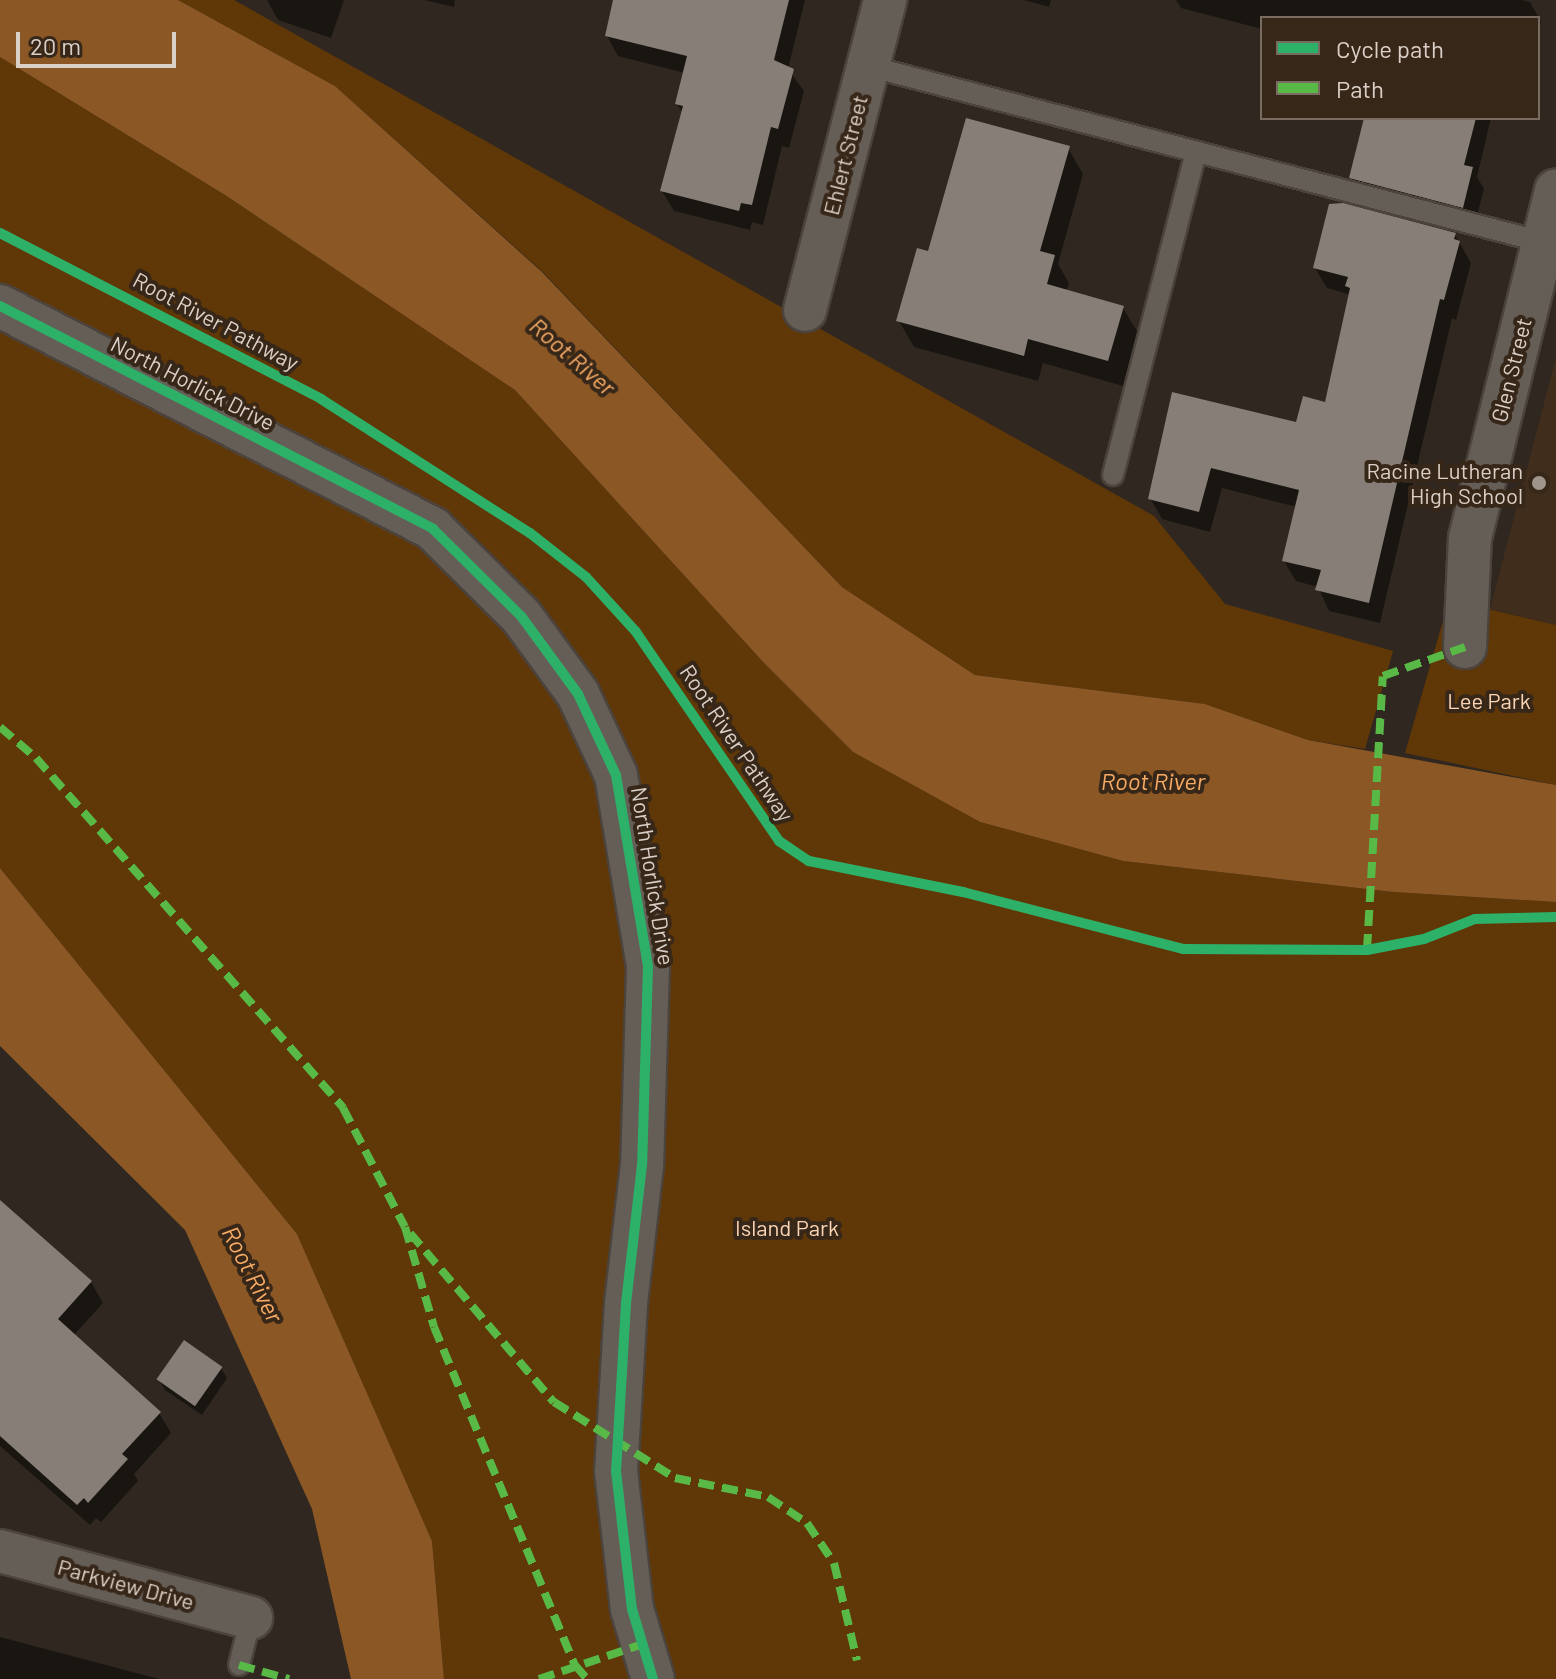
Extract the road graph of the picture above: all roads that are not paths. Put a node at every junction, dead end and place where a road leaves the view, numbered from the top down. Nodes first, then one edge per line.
1 (885, 0) edge
2 (868, 66) junction
3 (1196, 152) junction
4 (1556, 190) edge
5 (1542, 242) junction
6 (0, 306) edge
7 (805, 310) dead end
8 (1113, 475) dead end
9 (1465, 647) dead end
10 (0, 1551) edge
11 (251, 1618) joint
12 (239, 1665) dead end
13 (653, 1679) edge

1 - 2 street, Ehlert Street
2 - 3 lane
2 - 7 street, Ehlert Street
3 - 5 lane
3 - 8 lane
4 - 5 street, Glen Street
5 - 9 street, Glen Street
6 - 13 street, North Horlick Drive
10 - 11 street, Parkview Drive
11 - 12 lane

